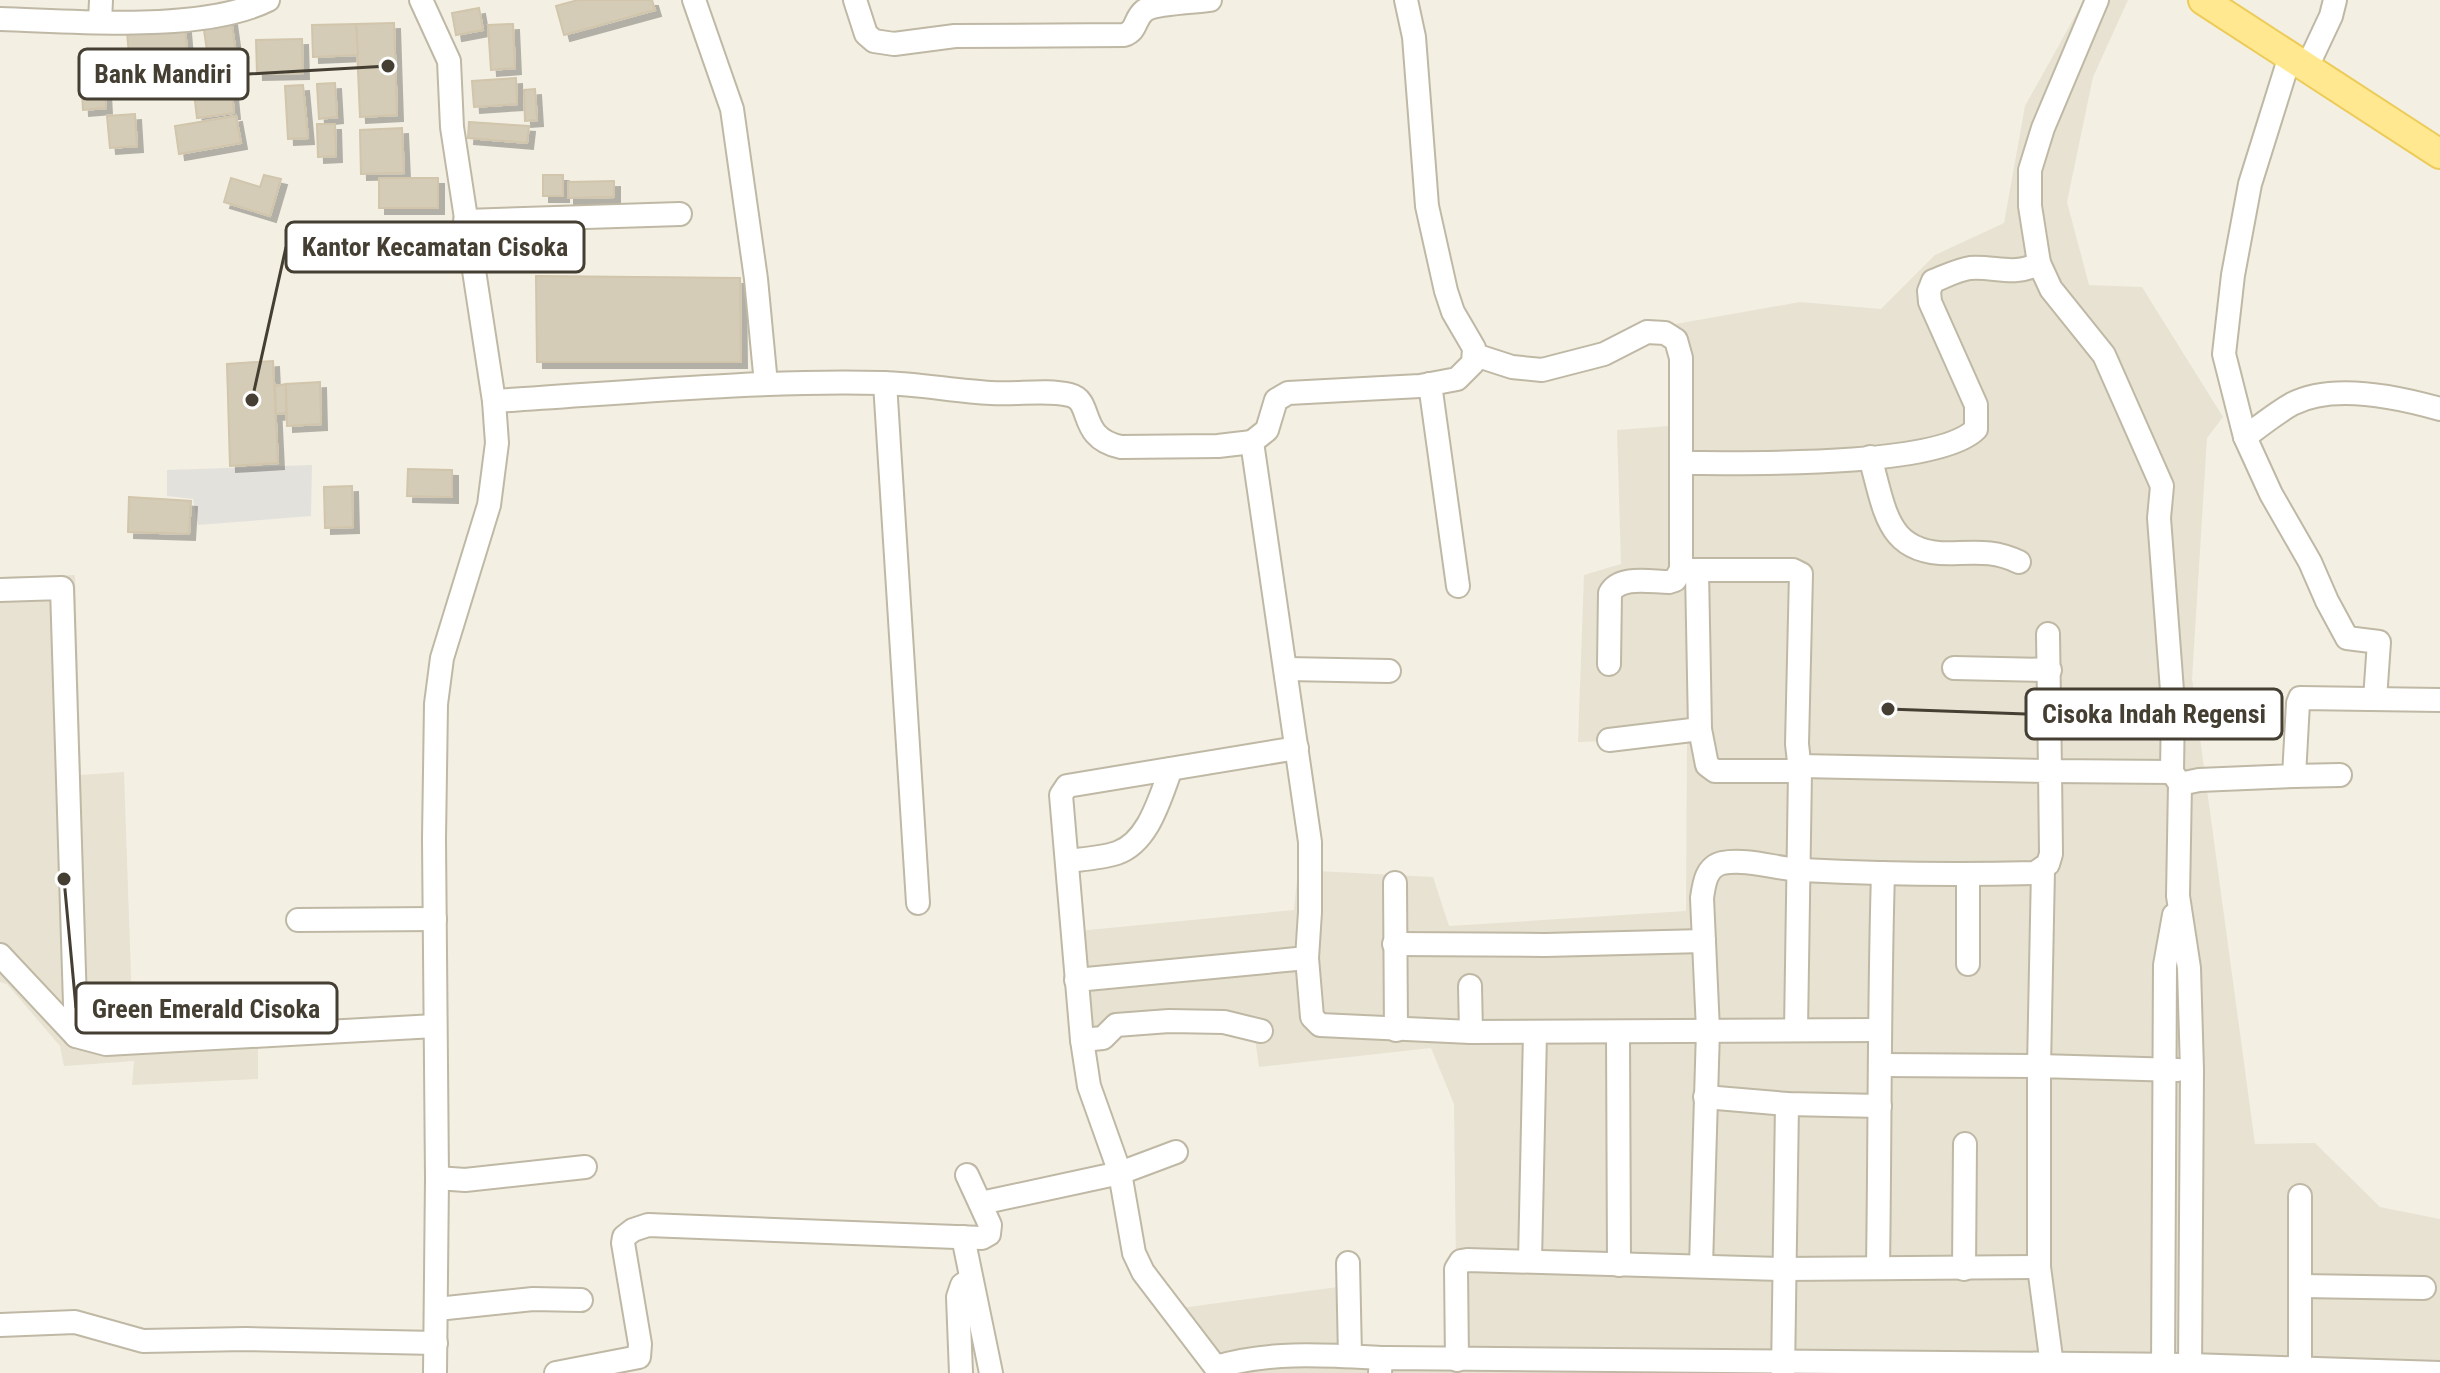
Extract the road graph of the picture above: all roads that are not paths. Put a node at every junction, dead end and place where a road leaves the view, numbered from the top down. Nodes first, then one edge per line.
1 (421, 0) edge
2 (694, 0) edge
3 (855, 0) edge
4 (1210, 0) edge
5 (1406, 0) edge
6 (2097, 0) edge
7 (2203, 0) edge
8 (2335, 0) edge
9 (256, 3) edge
10 (101, 11) edge
11 (0, 19) edge
12 (2298, 62) junction
13 (2440, 154) edge
14 (680, 214) dead end
15 (465, 221) junction
16 (2039, 263) junction
17 (1475, 355) junction
18 (885, 383) junction
19 (766, 384) junction
20 (1430, 384) junction
21 (494, 401) junction
22 (2440, 409) edge
23 (2245, 437) junction
24 (1252, 442) junction
25 (1870, 457) junction
26 (1683, 463) junction
27 (2019, 562) dead end
28 (1689, 570) junction
29 (1458, 586) dead end
30 (0, 590) edge
31 (2048, 634) dead end
32 (1609, 664) dead end
33 (1954, 668) dead end
34 (1287, 669) junction
35 (2050, 670) junction
36 (1389, 671) dead end
37 (2375, 699) junction
38 (2440, 700) edge
39 (1700, 729) junction
40 (1609, 740) dead end
41 (1297, 748) junction
42 (1171, 769) junction
43 (1800, 769) junction
44 (2050, 771) junction
45 (2340, 775) dead end
46 (2294, 776) junction
47 (2176, 778) junction
48 (1067, 861) junction
49 (1798, 870) junction
50 (2043, 870) junction
51 (1883, 873) junction
52 (1968, 874) junction
53 (1395, 883) dead end
54 (2178, 896) junction
55 (918, 903) dead end
56 (435, 919) junction
57 (298, 920) dead end
58 (1704, 941) junction
59 (1394, 944) junction
60 (0, 955) edge
61 (1307, 958) junction
62 (1968, 964) dead end
63 (1076, 980) junction
64 (1470, 986) dead end
65 (435, 1026) junction
66 (1396, 1030) junction
67 (1708, 1030) junction
68 (1796, 1030) junction
69 (1878, 1030) junction
70 (1261, 1031) dead end
71 (1471, 1032) junction
72 (1535, 1033) junction
73 (1618, 1033) junction
74 (76, 1036) junction
75 (1082, 1040) junction
76 (1881, 1065) junction
77 (2039, 1066) junction
78 (2164, 1069) junction
79 (2192, 1070) junction
80 (1705, 1097) junction
81 (1787, 1104) junction
82 (1880, 1106) junction
83 (1965, 1144) dead end
84 (1176, 1152) dead end
85 (585, 1167) dead end
86 (1120, 1173) junction
87 (967, 1175) dead end
88 (437, 1178) junction
89 (2300, 1196) dead end
90 (981, 1203) junction
91 (963, 1237) junction
92 (1530, 1261) junction
93 (1348, 1263) dead end
94 (1619, 1265) junction
95 (1701, 1266) junction
96 (1878, 1267) junction
97 (2039, 1267) junction
98 (1784, 1269) junction
99 (1964, 1269) junction
100 (971, 1279) junction
101 (2302, 1286) junction
102 (2424, 1288) dead end
103 (581, 1300) dead end
104 (437, 1309) junction
105 (0, 1325) edge
106 (436, 1343) junction
107 (1350, 1356) junction
108 (1457, 1360) junction
109 (1380, 1366) edge
110 (1783, 1367) edge
111 (2053, 1369) edge
112 (2163, 1369) edge
113 (2190, 1369) edge
114 (1218, 1370) edge
115 (2309, 1371) edge
116 (435, 1373) edge
117 (556, 1373) edge
118 (961, 1373) edge
119 (991, 1373) edge
120 (2413, 1373) edge
121 (2440, 1373) edge

1 - 15 street
2 - 19 street
3 - 4 street
5 - 17 street
6 - 16 street
7 - 12 main road
8 - 12 street
9 - 10 street
10 - 11 street
12 - 13 main road
12 - 23 street
14 - 15 street
15 - 21 street
16 - 25 street
16 - 47 street
17 - 20 street
17 - 26 street
18 - 19 street
18 - 24 street
18 - 55 street
19 - 21 street
20 - 24 street
20 - 29 street
21 - 56 street
22 - 23 street
23 - 37 street
24 - 34 street
25 - 26 street
25 - 27 street
26 - 28 street
28 - 32 street
28 - 39 street
28 - 43 street
30 - 74 street
31 - 35 street
33 - 35 street
34 - 36 street
34 - 41 street
35 - 44 street
37 - 38 street
37 - 46 street
39 - 40 street
39 - 43 street
41 - 42 street
41 - 61 street
42 - 48 street
42 - 48 street
43 - 44 street
43 - 49 street
44 - 47 street
44 - 50 street
45 - 46 street
46 - 47 street
47 - 54 street
48 - 63 street
49 - 51 street
49 - 58 street
49 - 68 street
50 - 52 street
50 - 77 street
51 - 52 street
51 - 69 street
52 - 62 street
53 - 59 street
54 - 78 street
54 - 79 street
56 - 57 street
56 - 65 street
58 - 59 street
58 - 67 street
59 - 66 street
60 - 74 street
61 - 63 street
61 - 66 street
63 - 75 street
64 - 71 street
65 - 74 street
65 - 88 street
66 - 71 street
67 - 68 street
67 - 73 street
67 - 80 street
68 - 69 street
69 - 76 street
70 - 75 street
71 - 72 street
72 - 73 street
72 - 92 street
73 - 94 street
75 - 86 street
76 - 77 street
76 - 82 street
77 - 78 street
77 - 97 street
78 - 79 street
78 - 112 street
79 - 113 street
80 - 81 street
80 - 95 street
81 - 82 street
81 - 98 street
82 - 96 street
83 - 99 street
84 - 86 street
85 - 88 street
86 - 90 street
86 - 114 street
87 - 90 street
88 - 104 street
89 - 101 street
90 - 91 street
91 - 100 street
91 - 117 street
92 - 94 street
92 - 108 street
93 - 107 street
94 - 95 street
95 - 98 street
96 - 98 street
96 - 99 street
97 - 99 street
97 - 111 street
98 - 110 street
100 - 118 street
100 - 119 street
101 - 102 street
101 - 115 street
103 - 104 street
104 - 106 street
105 - 106 street
106 - 116 street
107 - 109 street
107 - 114 street
108 - 109 street
108 - 110 street
110 - 111 street
111 - 112 street
112 - 113 street
113 - 115 street
115 - 120 street
120 - 121 street

